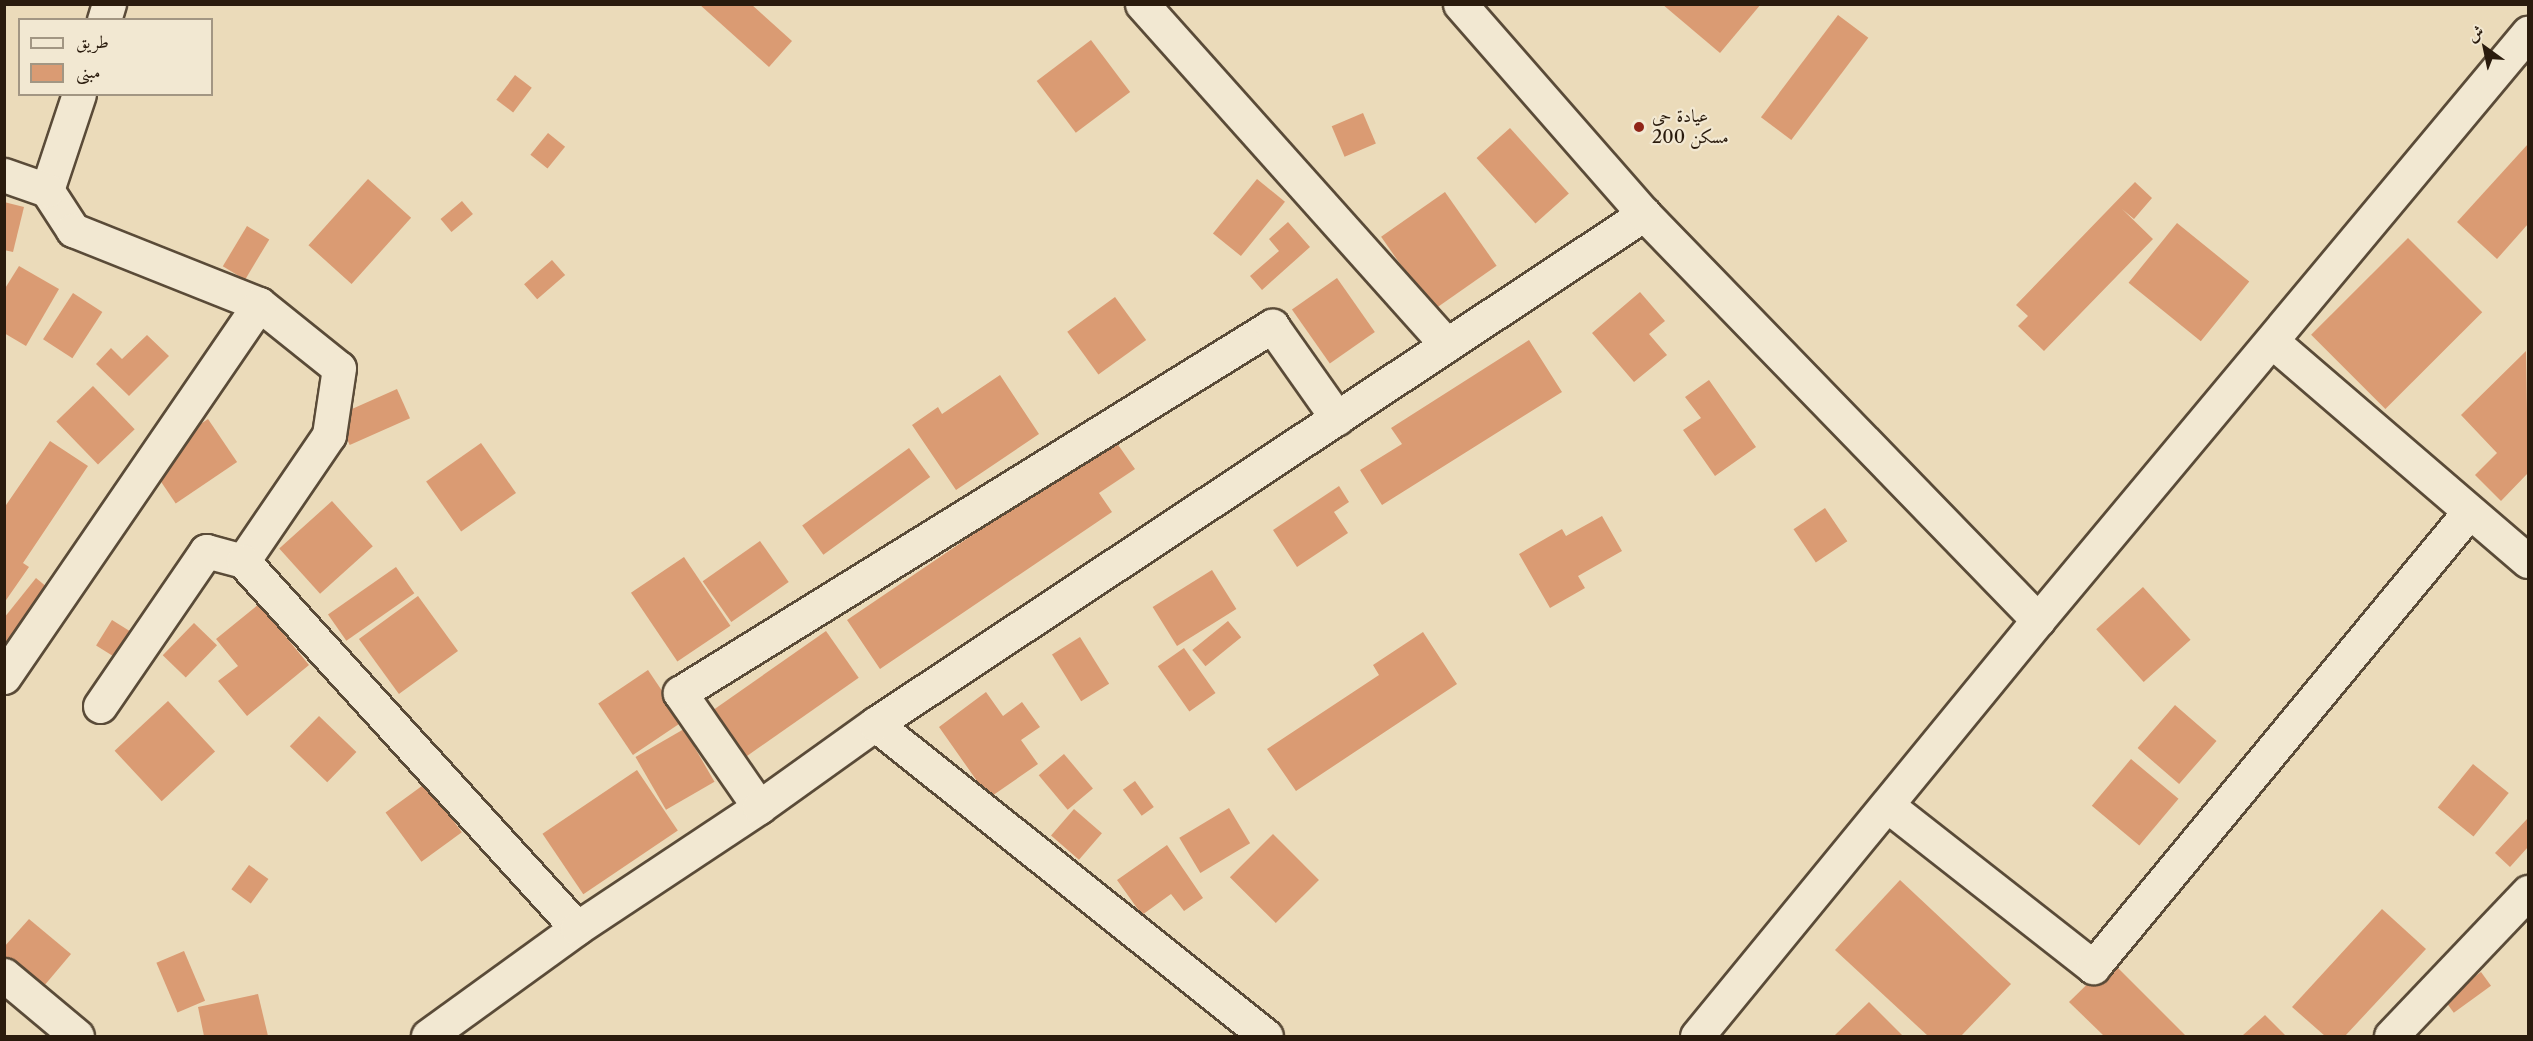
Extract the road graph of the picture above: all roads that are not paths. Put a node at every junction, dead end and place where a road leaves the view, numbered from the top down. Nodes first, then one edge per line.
1 (1142, 4) edge
2 (1461, 5) edge
3 (2529, 33) edge
4 (78, 96) edge
5 (4, 175) edge
6 (47, 190) junction
7 (1644, 214) junction
8 (260, 304) junction
9 (2273, 342) junction
10 (1447, 345) junction
11 (1337, 418) junction
12 (2469, 512) junction
13 (243, 561) junction
14 (2529, 561) edge
15 (2038, 620) junction
16 (4, 677) edge
17 (100, 706) dead end
18 (875, 724) junction
19 (1888, 806) junction
20 (759, 807) junction
21 (2529, 892) edge
22 (577, 928) junction
23 (4, 975) edge
24 (77, 1036) edge
25 (428, 1036) edge
26 (1266, 1036) edge
27 (1697, 1036) edge
28 (2391, 1036) edge

1 - 10 street
2 - 7 street
3 - 9 street
4 - 6 street
5 - 6 street
6 - 8 street
7 - 10 street
7 - 15 street
8 - 13 street
8 - 16 street
9 - 12 street
9 - 15 street
10 - 11 street
11 - 18 street
11 - 20 street
12 - 14 street
12 - 19 street
13 - 17 street
13 - 22 street
15 - 19 street
18 - 20 street
18 - 26 street
19 - 27 street
20 - 22 street
21 - 28 street
22 - 25 street
23 - 24 street

